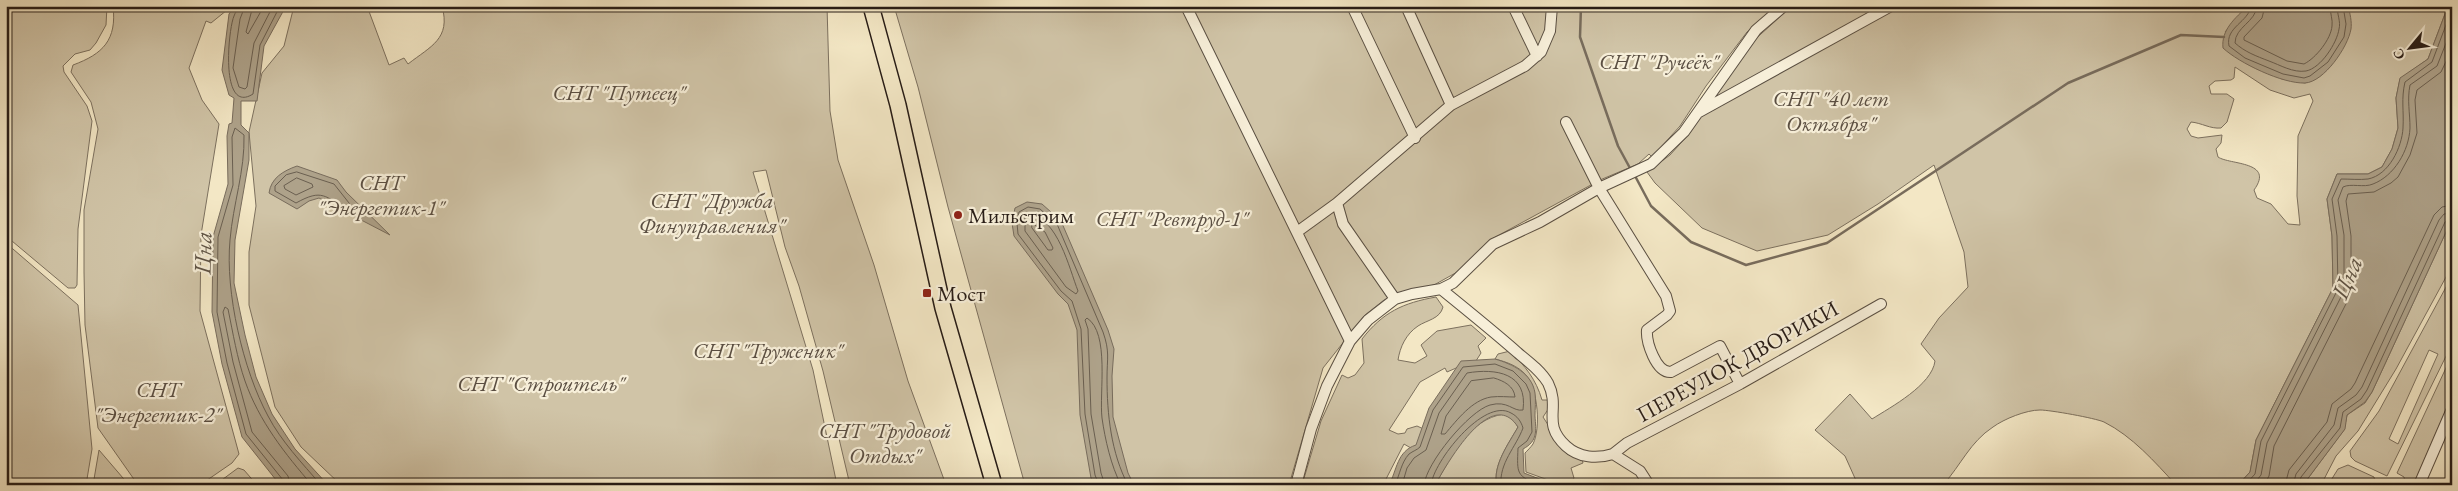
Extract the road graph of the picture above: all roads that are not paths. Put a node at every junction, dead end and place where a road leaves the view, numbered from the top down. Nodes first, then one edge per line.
1 (871, 6) edge
2 (1186, 6) edge
3 (1352, 6) edge
4 (1406, 6) edge
5 (1513, 6) edge
6 (1552, 6) edge
7 (1784, 6) edge
8 (1891, 6) edge
9 (1537, 56) junction
10 (1451, 105) junction
11 (1698, 112) junction
12 (1566, 122) dead end
13 (1415, 138) junction
14 (1599, 188) junction
15 (1337, 203) junction
16 (1297, 232) junction
17 (1441, 289) junction
18 (1395, 299) junction
19 (1881, 304) dead end
20 (1350, 341) junction
21 (1740, 384) junction
22 (2452, 409) edge
23 (1613, 454) junction
24 (994, 485) edge
25 (1296, 485) edge
26 (1649, 485) edge
27 (2419, 485) edge

1 - 24 main road
2 - 16 street
3 - 13 street
4 - 10 street
5 - 9 street
6 - 9 street
7 - 11 street
8 - 11 street
9 - 10 street
10 - 13 street
11 - 14 street
12 - 14 street
13 - 15 street
14 - 17 street
14 - 21 street
15 - 16 street
15 - 18 street
16 - 20 street
17 - 18 street
17 - 23 street
18 - 20 street
19 - 21 street, ПЕРЕУЛОК ДВОРИКИ
20 - 25 street
21 - 23 street, ПЕРЕУЛОК ДВОРИКИ
22 - 27 street
23 - 26 street

